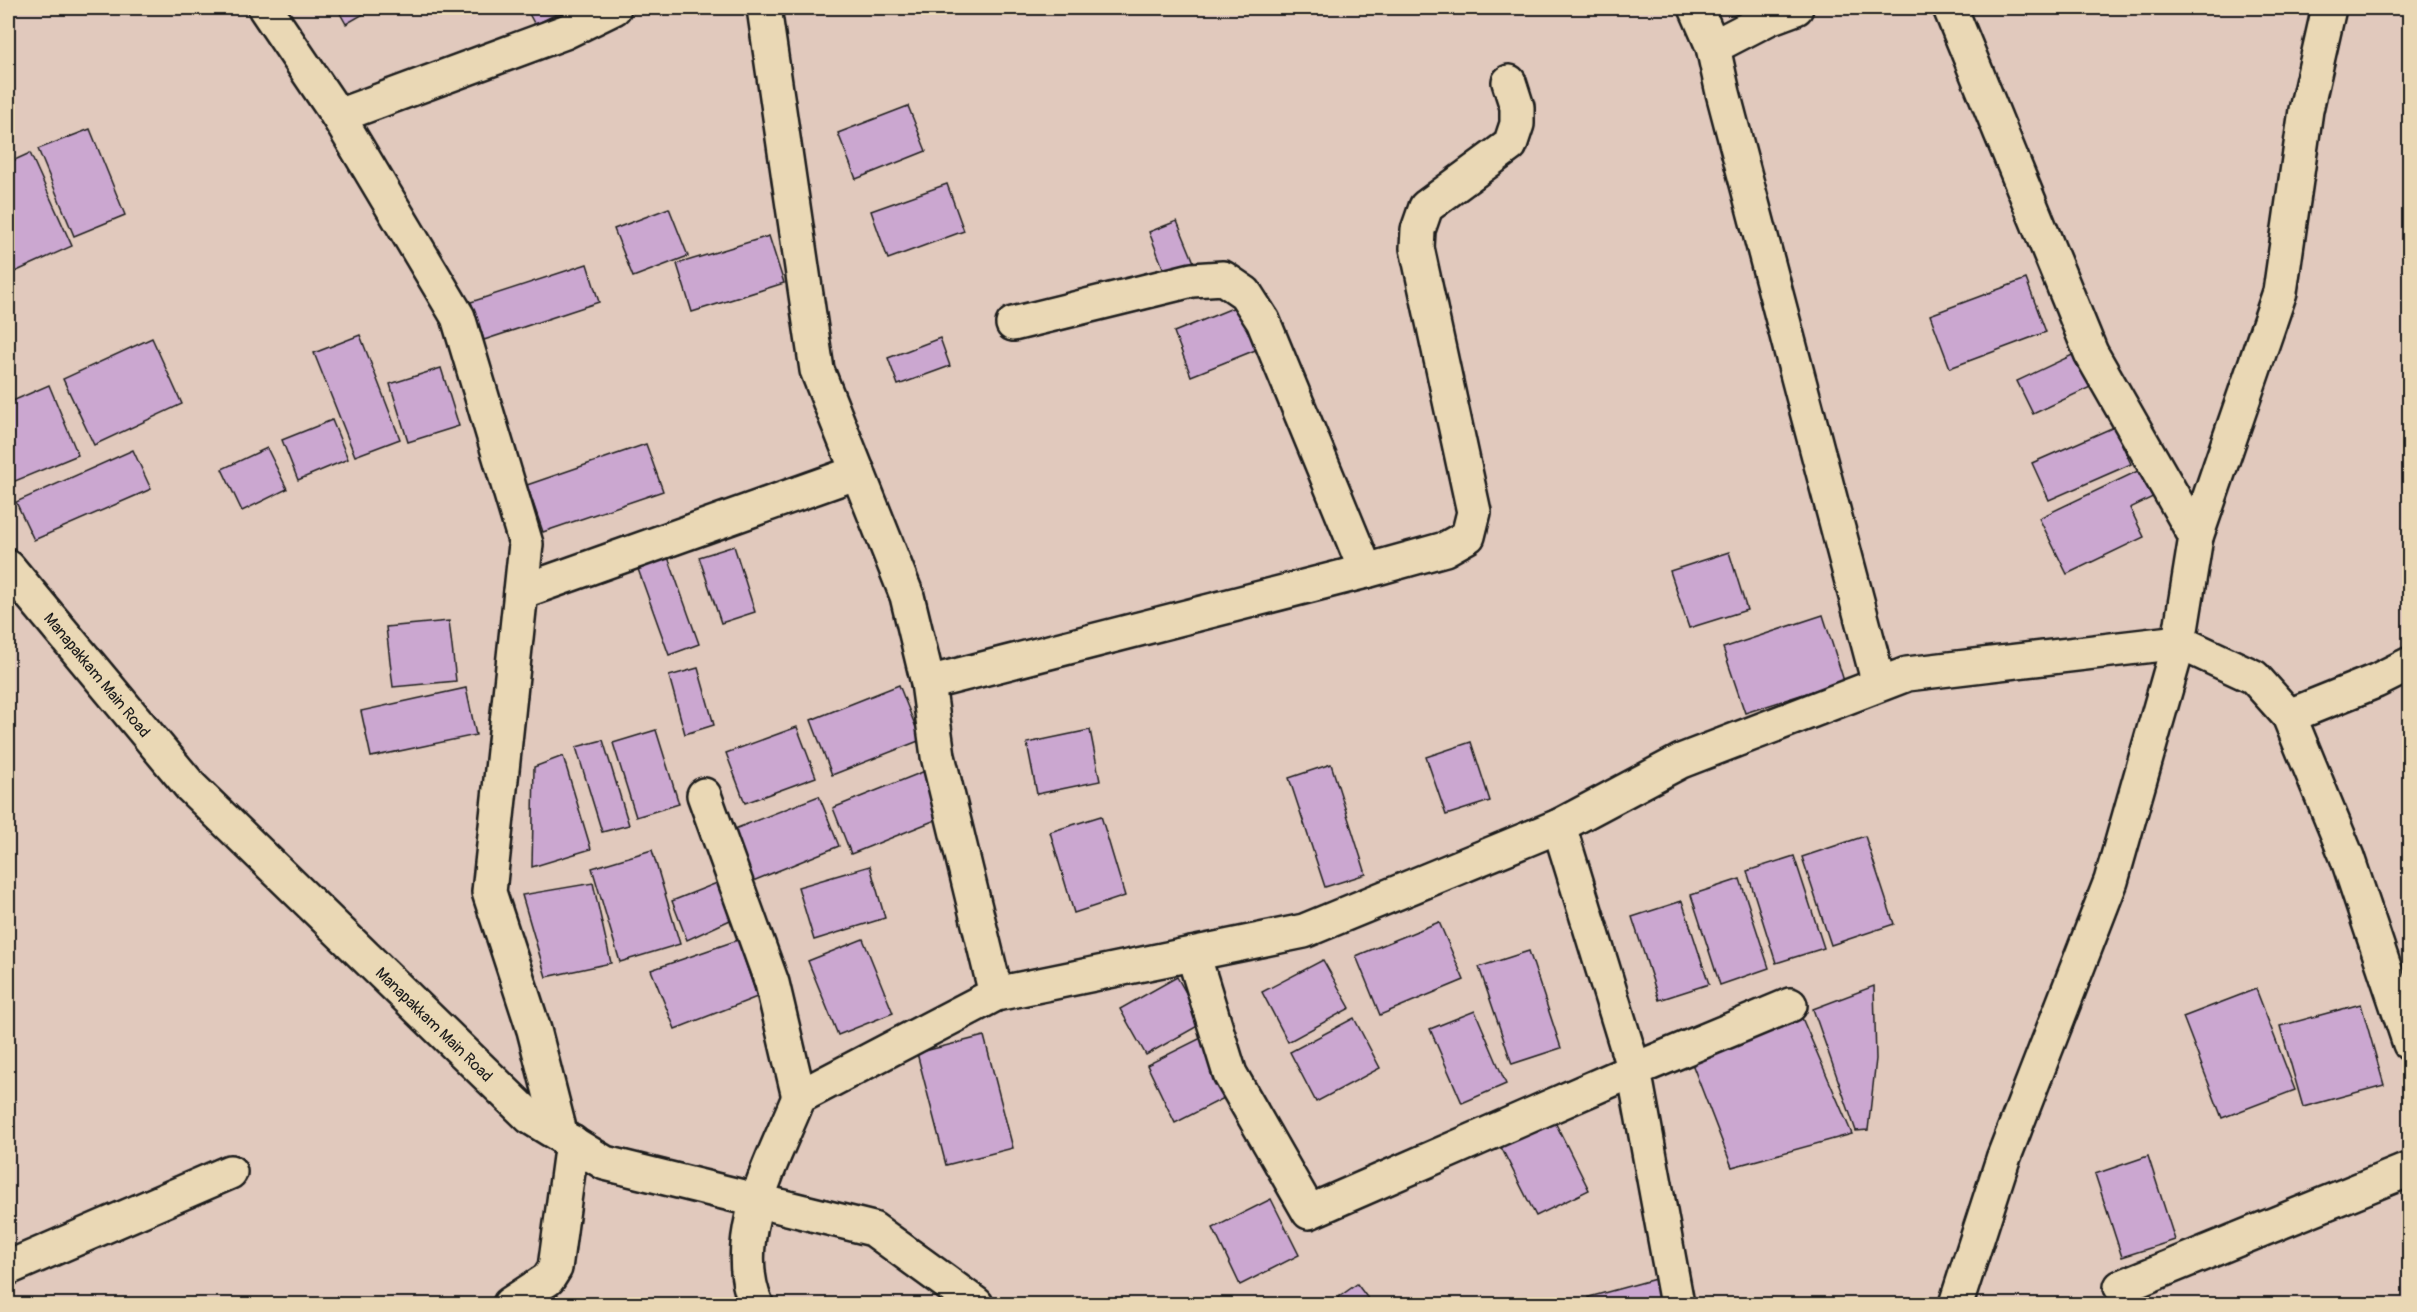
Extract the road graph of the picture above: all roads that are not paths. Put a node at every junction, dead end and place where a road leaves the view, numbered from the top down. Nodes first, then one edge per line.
1 (265, 8) edge
2 (614, 8) edge
3 (764, 8) edge
4 (1696, 8) edge
5 (1796, 8) edge
6 (1950, 8) edge
7 (2329, 8) edge
8 (1713, 47) junction
9 (1509, 82) dead end
10 (338, 116) junction
11 (1013, 324) dead end
12 (858, 472) junction
13 (2196, 537) junction
14 (8, 567) edge
15 (1366, 571) junction
16 (520, 592) junction
17 (2178, 642) junction
18 (2409, 664) edge
19 (928, 683) junction
20 (1879, 684) junction
21 (2289, 716) junction
22 (704, 795) dead end
23 (1559, 826) junction
24 (1193, 954) junction
25 (996, 994) junction
26 (1790, 1005) dead end
27 (2409, 1044) edge
28 (1634, 1070) junction
29 (799, 1097) junction
30 (567, 1139) junction
31 (2409, 1169) edge
32 (230, 1172) dead end
33 (757, 1201) junction
34 (8, 1268) edge
35 (2121, 1287) dead end
36 (510, 1305) edge
37 (756, 1305) edge
38 (976, 1305) edge
39 (1677, 1305) edge
40 (1956, 1305) edge

1 - 10 street
2 - 10 street
3 - 12 street
4 - 8 street
5 - 8 street
6 - 13 street
7 - 13 street
8 - 20 street
9 - 15 street
10 - 16 street
11 - 15 street
12 - 16 street
12 - 19 street
13 - 17 street
14 - 30 street, Manapakkam Main Road
15 - 19 street
16 - 30 street
17 - 20 street
17 - 21 street
17 - 40 street
18 - 21 street
19 - 25 street
20 - 23 street
21 - 27 street
22 - 29 street
23 - 24 street
23 - 28 street
24 - 25 street
24 - 28 street
25 - 29 street
26 - 28 street
28 - 39 street
29 - 33 street
30 - 33 street, Manapakkam Main Road
30 - 36 street
31 - 35 street
32 - 34 street
33 - 37 street
33 - 38 street, Manapakkam Main Road

